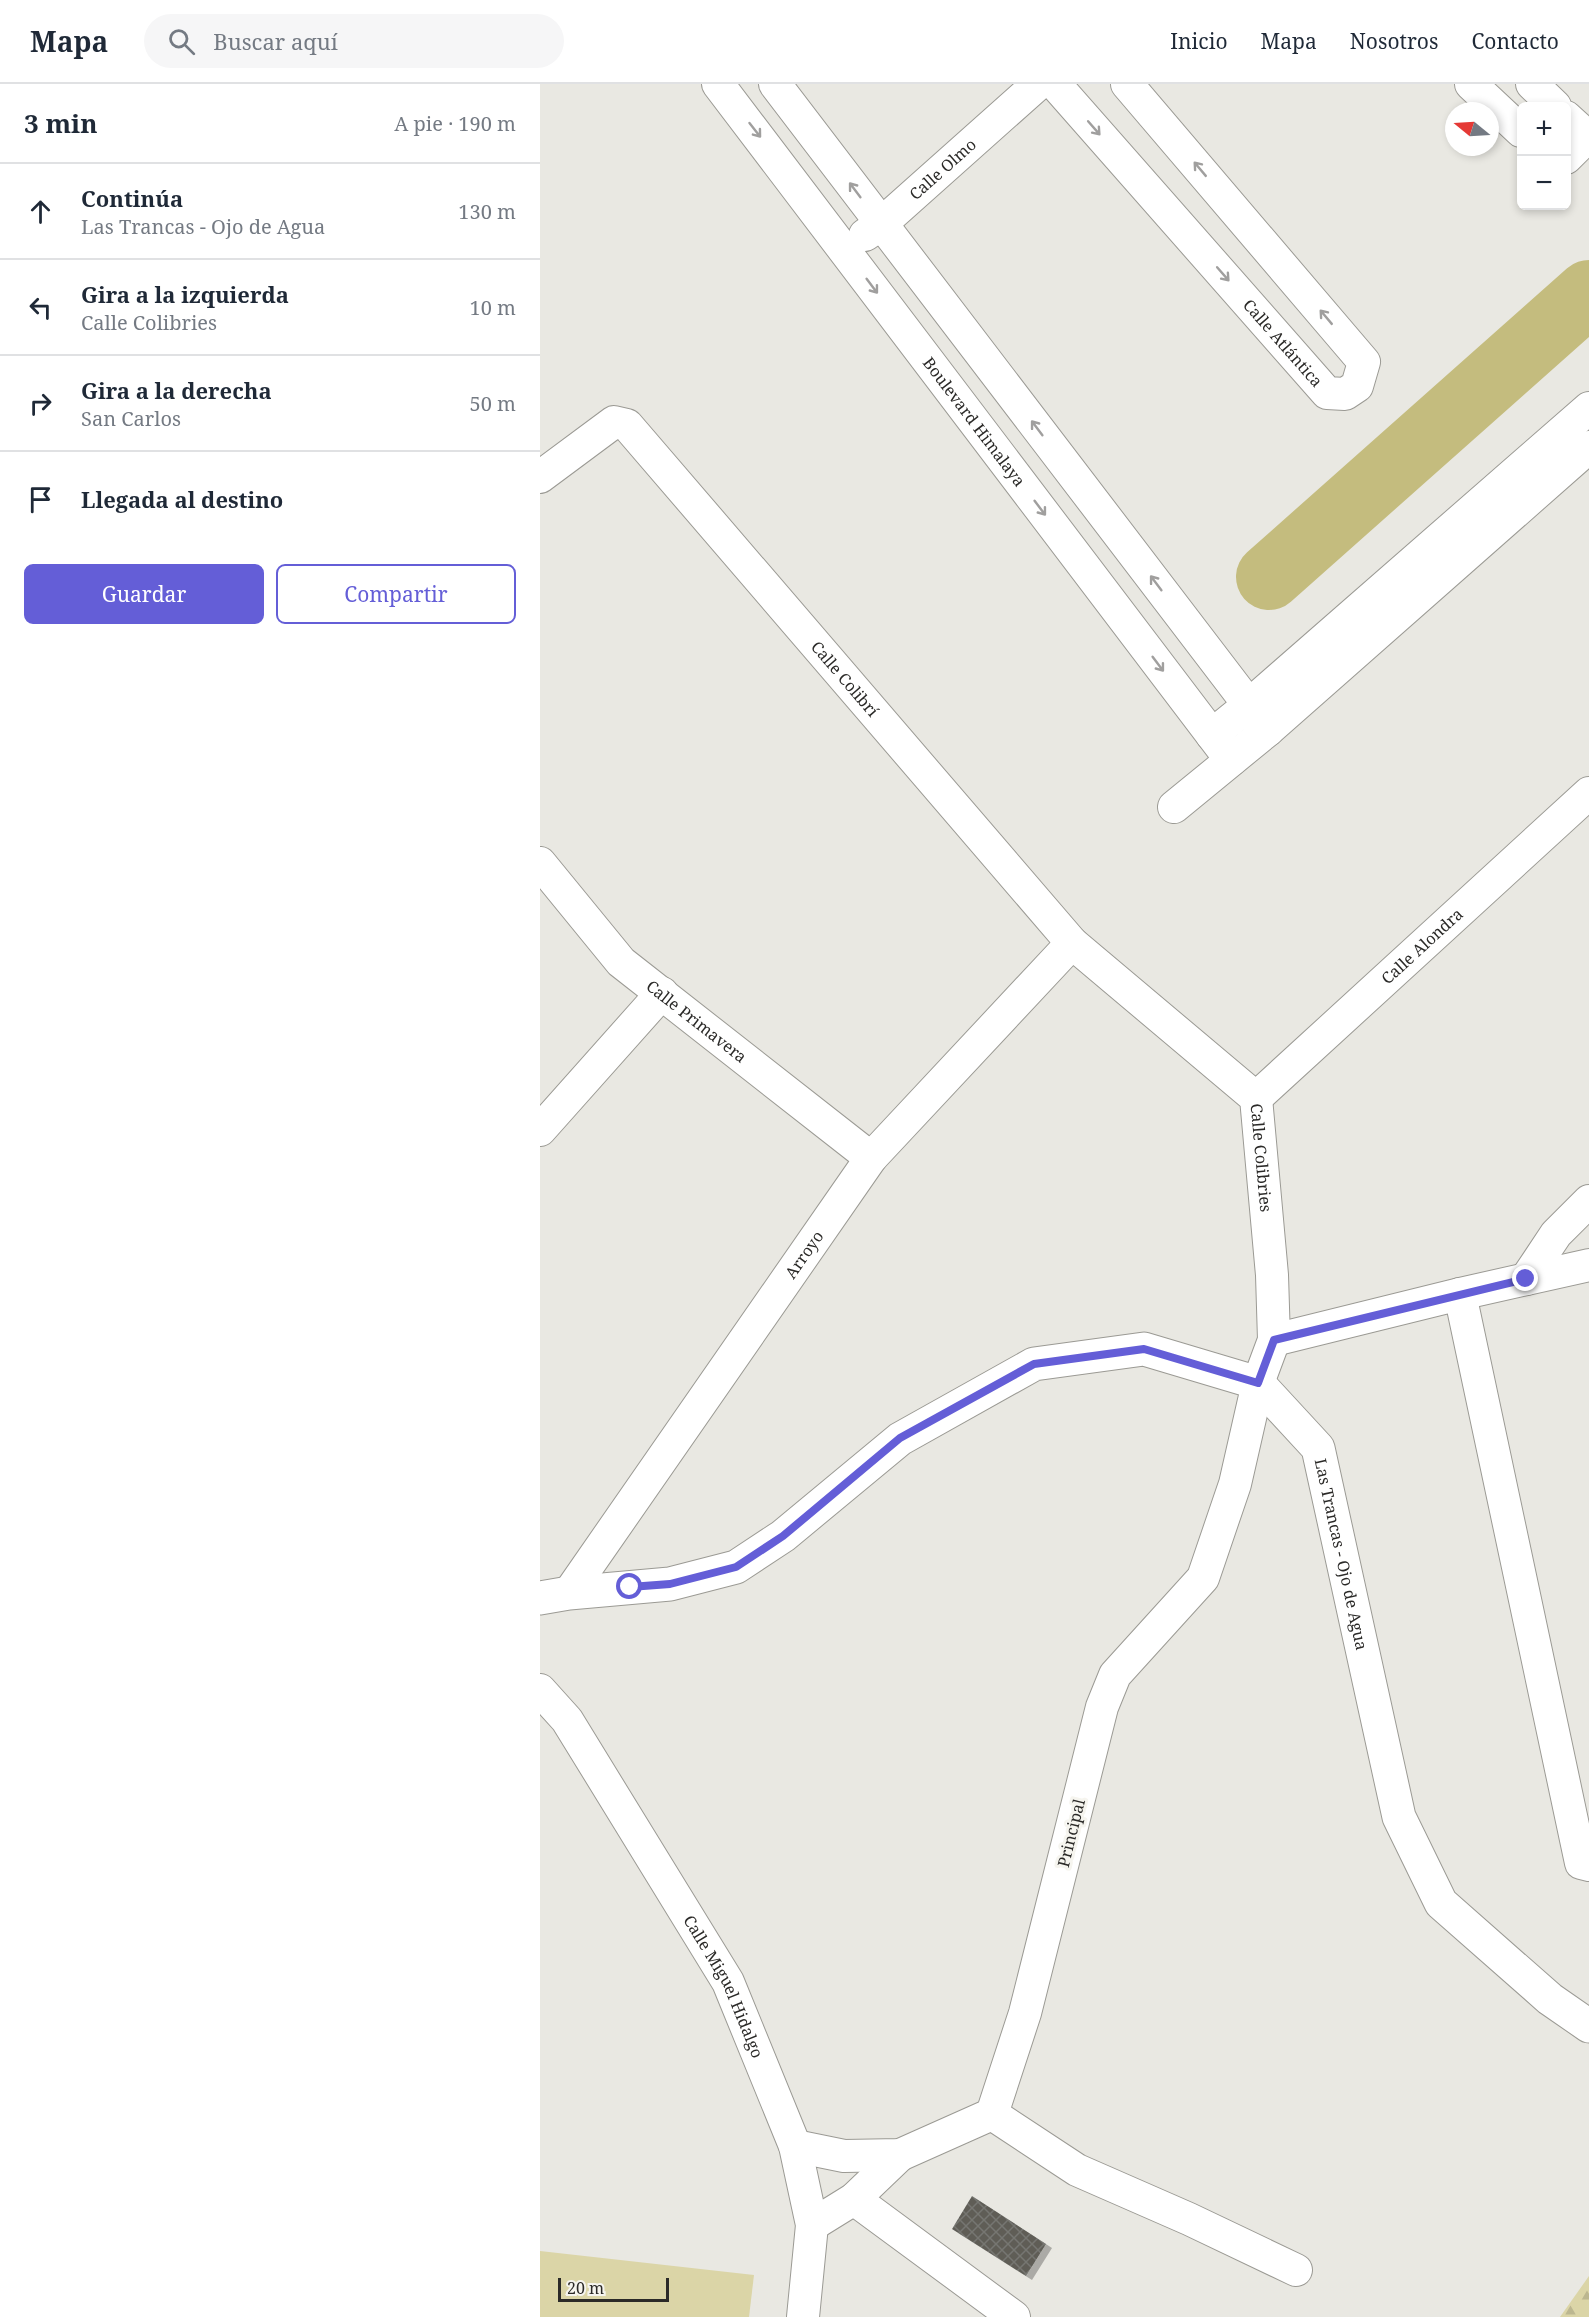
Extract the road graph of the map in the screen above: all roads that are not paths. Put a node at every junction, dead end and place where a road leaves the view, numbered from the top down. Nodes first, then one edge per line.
1 (718, 84) edge
2 (775, 84) edge
3 (1038, 84) edge
4 (1055, 84) edge
5 (1127, 84) edge
6 (1472, 84) edge
7 (1532, 84) edge
8 (1551, 102) edge
9 (1517, 127) edge
10 (1571, 129) edge
11 (1571, 153) edge
12 (881, 224) junction
13 (845, 250) junction
14 (1589, 408) edge
15 (1589, 447) edge
16 (540, 477) edge
17 (1259, 718) junction
18 (1221, 747) junction
19 (1589, 793) edge
20 (1174, 807) dead end
21 (540, 863) edge
22 (1072, 943) junction
23 (662, 993) junction
24 (1256, 1098) junction
25 (540, 1130) edge
26 (871, 1158) junction
27 (1589, 1201) edge
28 (1589, 1264) edge
29 (1526, 1279) junction
30 (1460, 1294) junction
31 (1274, 1340) junction
32 (1258, 1383) junction
33 (554, 1595) edge
34 (540, 1690) edge
35 (1589, 1865) edge
36 (1589, 2026) edge
37 (992, 2115) junction
38 (795, 2146) junction
39 (900, 2155) junction
40 (854, 2199) junction
41 (812, 2225) junction
42 (1296, 2270) dead end
43 (803, 2317) edge
44 (1014, 2317) edge

1 -> 13 street, Boulevard Himalaya
12 -> 2 street
3 - 12 street, Calle Olmo
4 -> 5 street, Calle Atlántica
6 - 9 street
7 - 8 street
10 - 11 street
12 - 13 street, Calle Olmo
17 -> 12 street
13 -> 18 street, Boulevard Himalaya
14 - 17 street
15 - 17 street
16 - 22 street, Calle Colibrí
17 - 18 street
18 - 20 street
19 - 24 street, Calle Alondra
21 - 23 street, Calle Primavera
22 - 24 street, Calle Colibries
22 - 26 street, Arroyo
23 - 25 street
23 - 26 street, Calle Primavera
24 - 31 street, Calle Colibries
26 - 33 street, Arroyo
27 - 29 street
28 - 29 street
29 - 30 street
30 - 31 street
30 - 35 street
31 - 32 street, Calle Colibries
32 - 33 street
32 - 36 street, Las Trancas - Ojo de Agua
32 - 37 street, Principal
34 - 38 street, Calle Miguel Hidalgo
37 - 39 street
37 - 42 street
38 - 39 street
38 - 41 street, Calle Miguel Hidalgo
39 - 40 street
40 - 41 street
40 - 44 street
41 - 43 street, Calle Miguel Hidalgo

